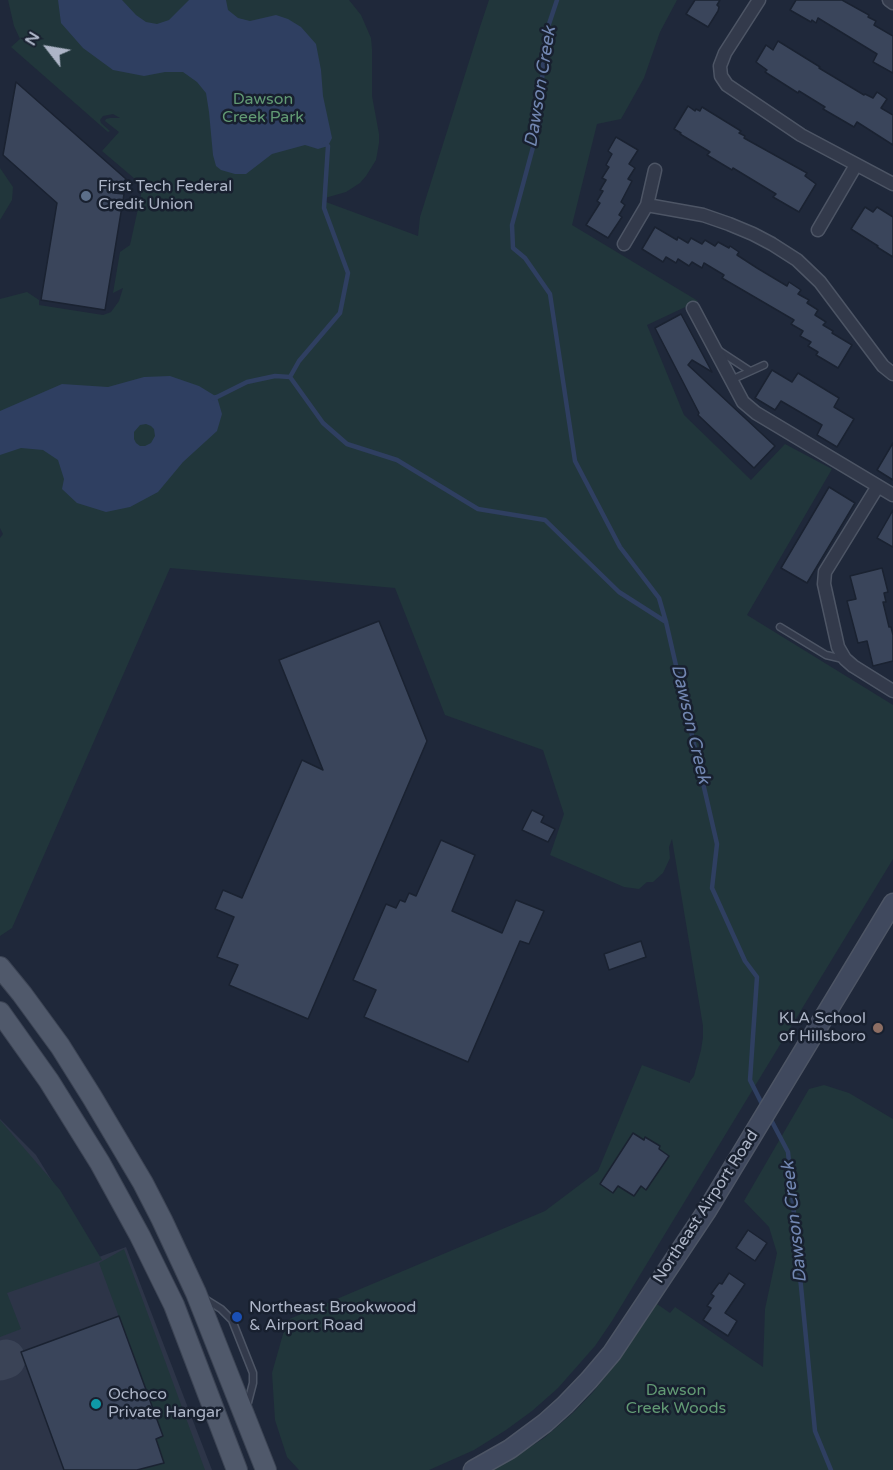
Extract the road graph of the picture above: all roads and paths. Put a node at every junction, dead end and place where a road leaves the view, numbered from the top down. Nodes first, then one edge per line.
1 (759, 0) edge
2 (889, 0) edge
3 (893, 3) edge
4 (856, 165) junction
5 (655, 170) dead end
6 (893, 184) edge
7 (647, 206) junction
8 (818, 230) dead end
9 (624, 244) dead end
10 (693, 308) dead end
11 (713, 347) junction
12 (764, 365) dead end
13 (750, 371) junction
14 (893, 374) edge
15 (730, 380) junction
16 (878, 486) junction
17 (893, 495) edge
18 (780, 627) dead end
19 (845, 659) junction
20 (893, 691) edge
21 (893, 903) edge
22 (0, 967) edge
23 (0, 1012) edge
24 (237, 1470) edge
25 (266, 1470) edge
26 (473, 1470) edge

1 - 4 street
2 - 3 street
4 - 6 street
4 - 8 street
5 - 7 street
7 - 9 street
7 - 14 street
10 - 11 street
11 - 13 lane
11 - 15 street
12 - 13 lane
13 - 15 lane
15 - 16 street
16 - 17 street
16 - 19 street
18 - 19 lane
19 - 20 street
21 - 26 street, Northeast Airport Road
22 - 25 main road
23 - 24 main road

